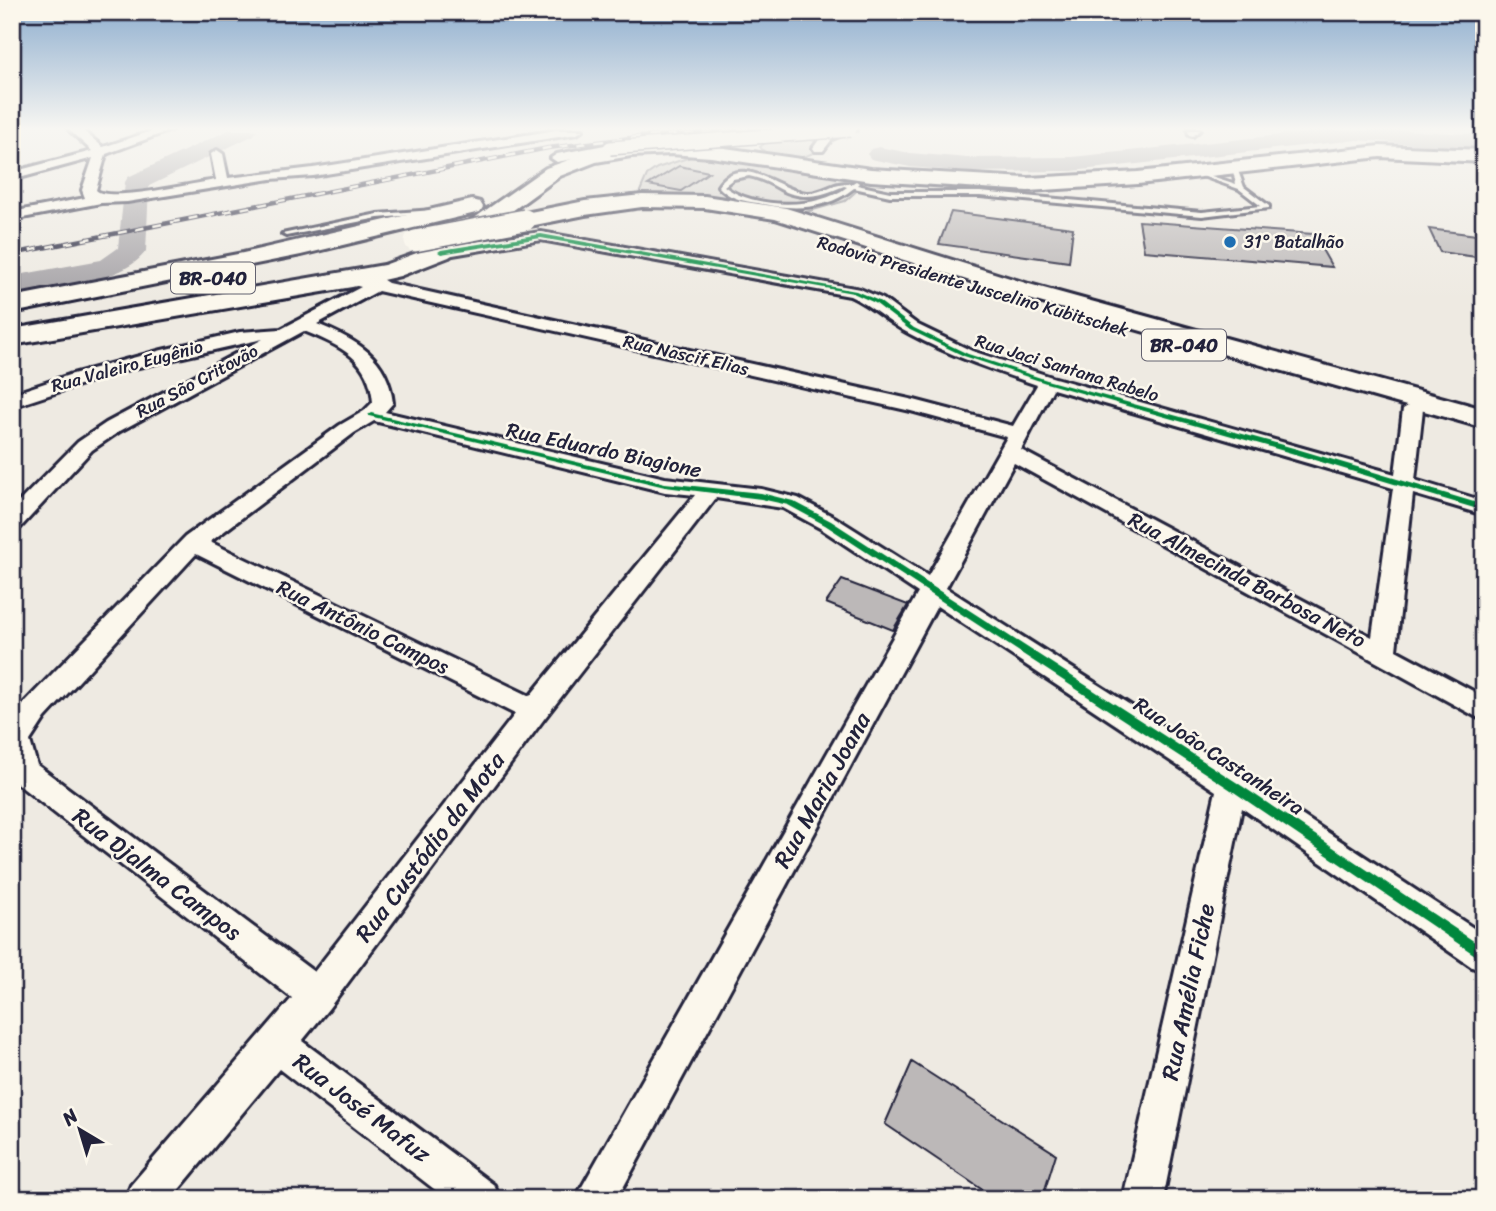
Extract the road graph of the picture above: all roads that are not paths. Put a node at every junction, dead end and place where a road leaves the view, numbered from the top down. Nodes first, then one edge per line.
1 (90, 187) edge
2 (202, 187) edge
3 (517, 187) edge
4 (534, 187) edge
5 (722, 187) edge
6 (781, 187) edge
7 (837, 187) edge
8 (853, 187) edge
9 (875, 187) edge
10 (1237, 187) edge
11 (1241, 188) joint
12 (980, 194) junction
13 (101, 199) junction
14 (979, 206) dead end
15 (12, 216) edge
16 (530, 219) junction
17 (452, 225) junction
18 (286, 234) dead end
19 (389, 272) junction
20 (12, 305) edge
21 (12, 315) edge
22 (294, 329) junction
23 (12, 337) edge
24 (1048, 382) junction
25 (12, 401) edge
26 (1413, 409) junction
27 (372, 415) junction
28 (1484, 419) edge
29 (1484, 429) edge
30 (1014, 443) junction
31 (1402, 483) junction
32 (710, 491) junction
33 (1484, 508) edge
34 (12, 523) edge
35 (193, 543) junction
36 (933, 590) junction
37 (1383, 654) junction
38 (1484, 710) edge
39 (534, 711) junction
40 (1232, 785) junction
41 (1484, 955) edge
42 (317, 996) junction
43 (276, 1044) junction
44 (145, 1199) edge
45 (480, 1199) edge
46 (595, 1199) edge
47 (1143, 1199) edge

1 - 13 street
2 - 13 street
3 - 17 highway
4 - 17 highway
5 - 8 lane
6 - 7 lane
9 - 12 lane
10 - 11 lane
11 - 12 lane
12 - 14 lane
13 - 15 street
16 - 21 highway, Rodovia Presidente Juscelino Kubitschek / BR-040, bridge
16 - 26 highway, Rodovia Presidente Juscelino Kubitschek / BR-040
16 - 28 highway, Rodovia Presidente Juscelino Kubitschek / BR-040
17 - 18 lane
17 - 19 highway
17 - 20 highway
17 - 24 street, Rua Jaci Santana Rabelo
19 - 22 street, Rua São Critovão
19 - 23 highway
19 - 30 street, Rua Nascif Elias
22 - 25 street, Rua Valeiro Eugênio
22 - 27 street
22 - 34 street, Rua São Critovão
24 - 30 street, Rua Maria Joana
24 - 31 street, Rua Jaci Santana Rabelo
26 - 29 highway, Rodovia Presidente Juscelino Kubitschek / BR-040
26 - 31 street
27 - 32 street, Rua Eduardo Biagione
27 - 35 street
30 - 36 street, Rua Maria Joana
30 - 37 street, Rua Almecinda Barbosa Neto
31 - 33 street, Rua Jaci Santana Rabelo
31 - 37 street
32 - 36 street, Rua Eduardo Biagione
32 - 39 street, Rua Custódio da Mota
35 - 39 street, Rua Antônio Campos
35 - 42 street, Rua Djalma Campos
36 - 40 street, Rua João Castanheira
36 - 46 street, Rua Maria Joana
37 - 38 street, Rua Almecinda Barbosa Neto
39 - 42 street, Rua Custódio da Mota
40 - 41 street, Rua João Castanheira
40 - 47 street, Rua Amélia Fiche
42 - 43 street, Rua Custódio da Mota
43 - 44 street, Rua Custódio da Mota
43 - 45 street, Rua José Mafuz

